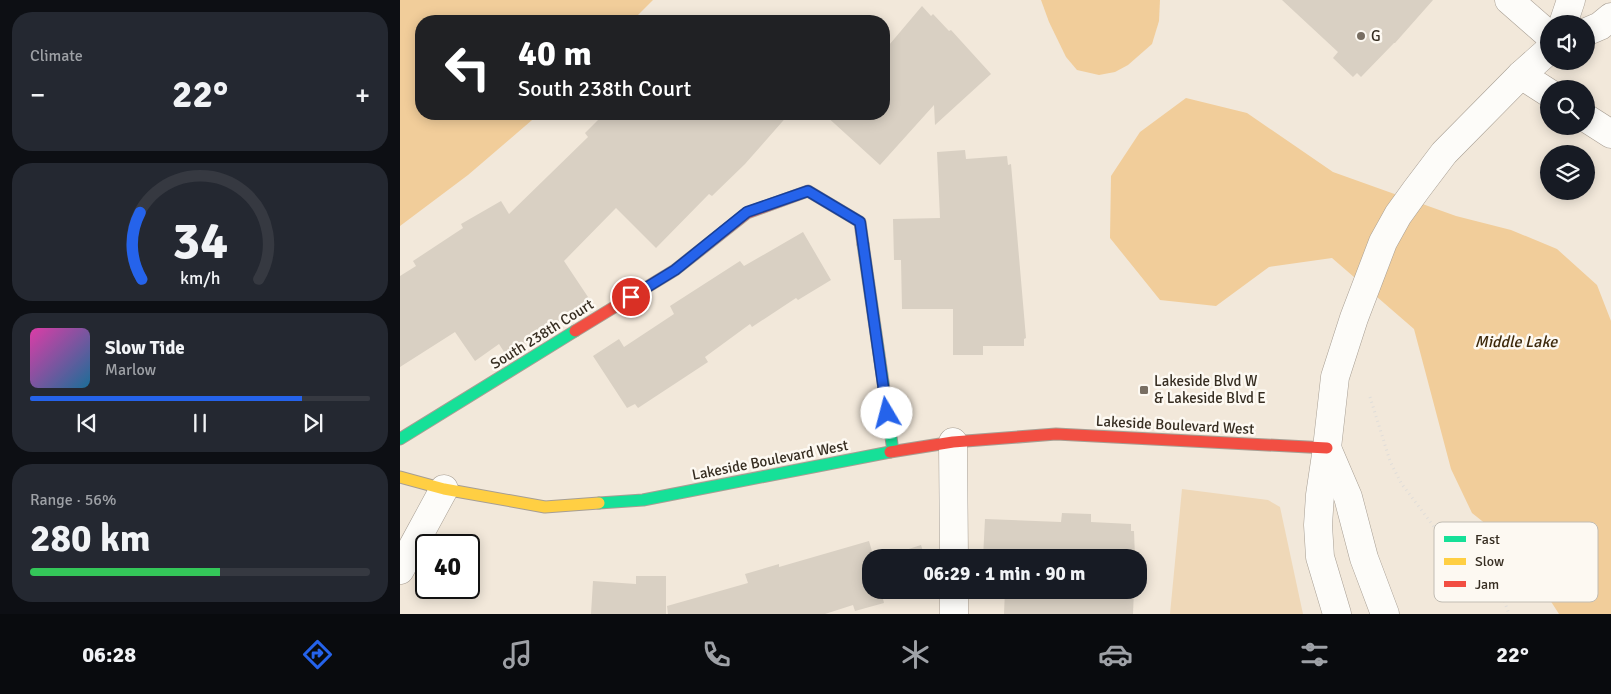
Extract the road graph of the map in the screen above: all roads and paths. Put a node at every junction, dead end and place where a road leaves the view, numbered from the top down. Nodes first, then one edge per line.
1 (1509, 0) edge
2 (1571, 0) edge
3 (1566, 15) edge
4 (1611, 17) edge
5 (1540, 27) edge
6 (1595, 28) edge
7 (1540, 58) edge
8 (1521, 75) junction
9 (1540, 88) edge
10 (1595, 124) edge
11 (1611, 134) edge
12 (1370, 397) dead end
13 (400, 439) edge
14 (953, 442) junction
15 (1327, 448) junction
16 (893, 451) junction
17 (400, 477) edge
18 (444, 489) junction
19 (1434, 527) edge
20 (954, 549) edge
21 (400, 570) edge
22 (1505, 602) edge
23 (1337, 614) edge
24 (1386, 614) edge
25 (1509, 614) edge

1 - 5 street
2 - 3 street
4 - 6 street
7 - 8 street
8 - 9 street
8 - 15 street
10 - 11 street
12 - 19 path
13 - 16 street, South 238th Court
14 - 15 street, Lakeside Boulevard West
14 - 16 street, Lakeside Boulevard West
14 - 20 street
15 - 23 street
15 - 24 street
16 - 18 street, Lakeside Boulevard West
17 - 18 street, Lakeside Boulevard West
18 - 21 street
22 - 25 path

